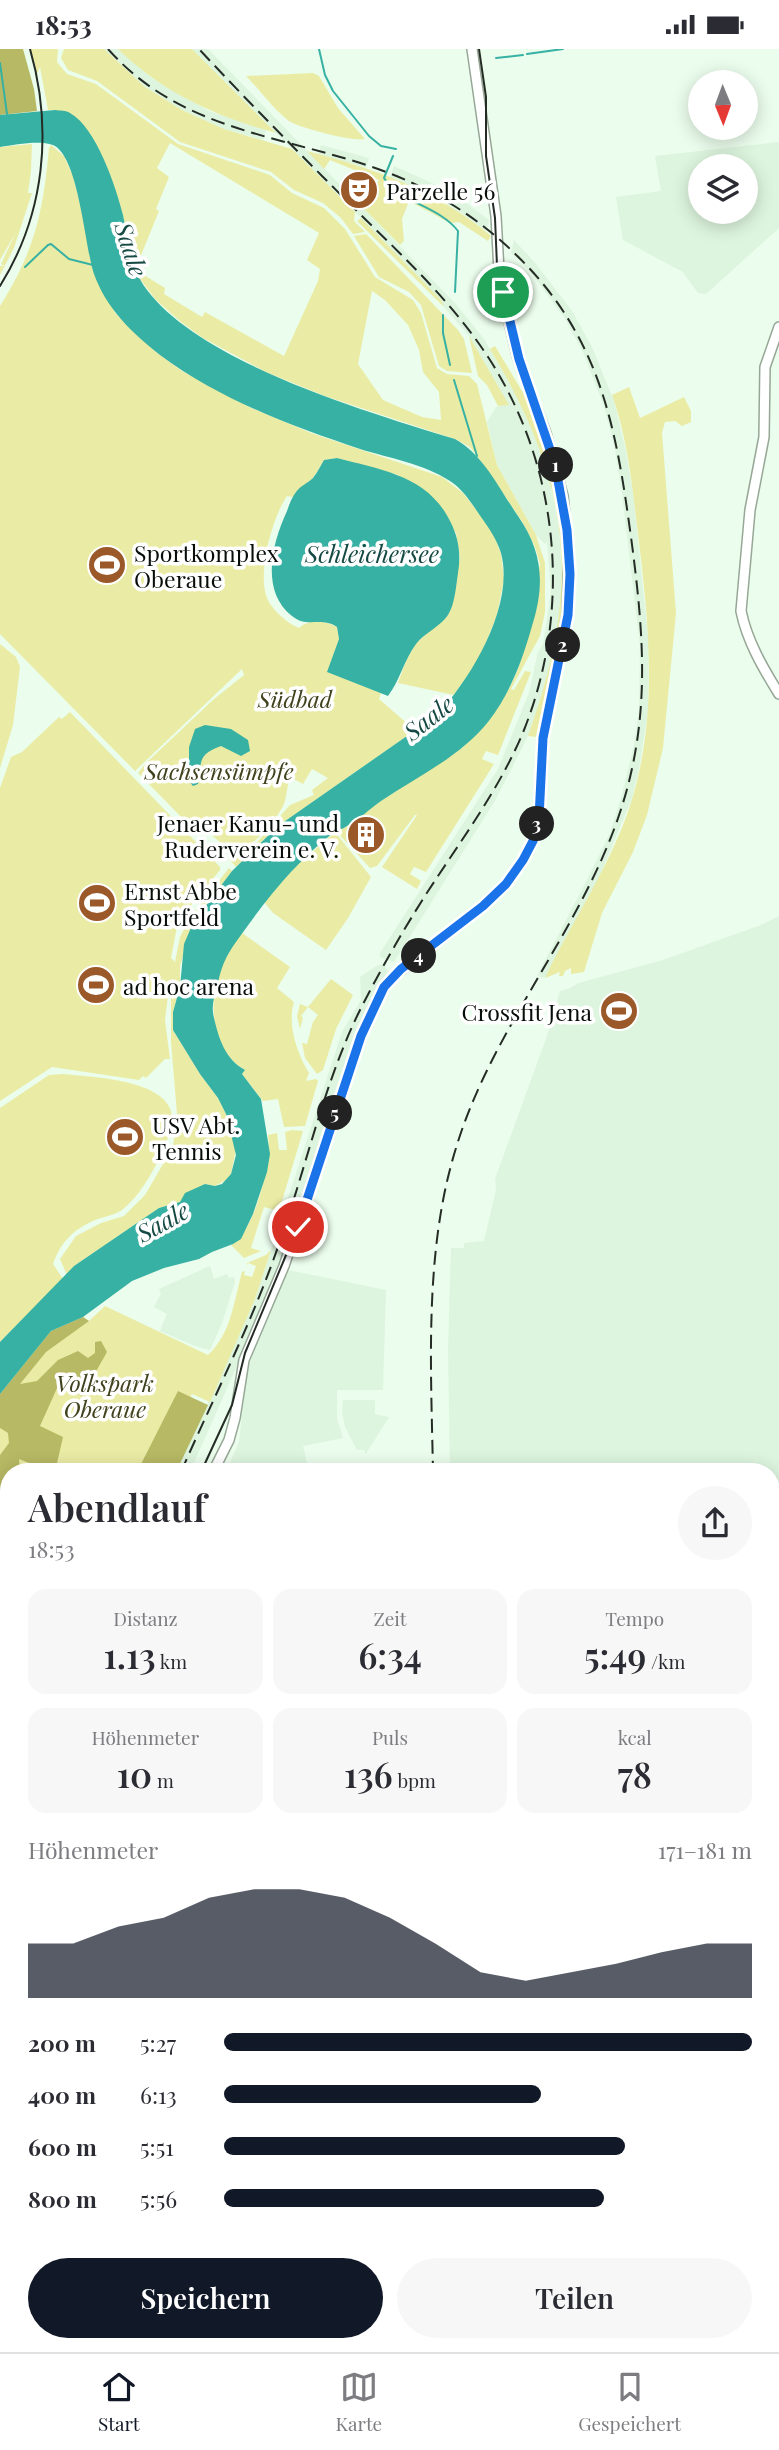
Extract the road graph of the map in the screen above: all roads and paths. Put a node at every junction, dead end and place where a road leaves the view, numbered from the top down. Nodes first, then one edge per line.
1 (472, 49) edge
2 (779, 327) edge
3 (779, 694) edge
4 (218, 1463) edge

1 - 4 main road
2 - 3 main road

